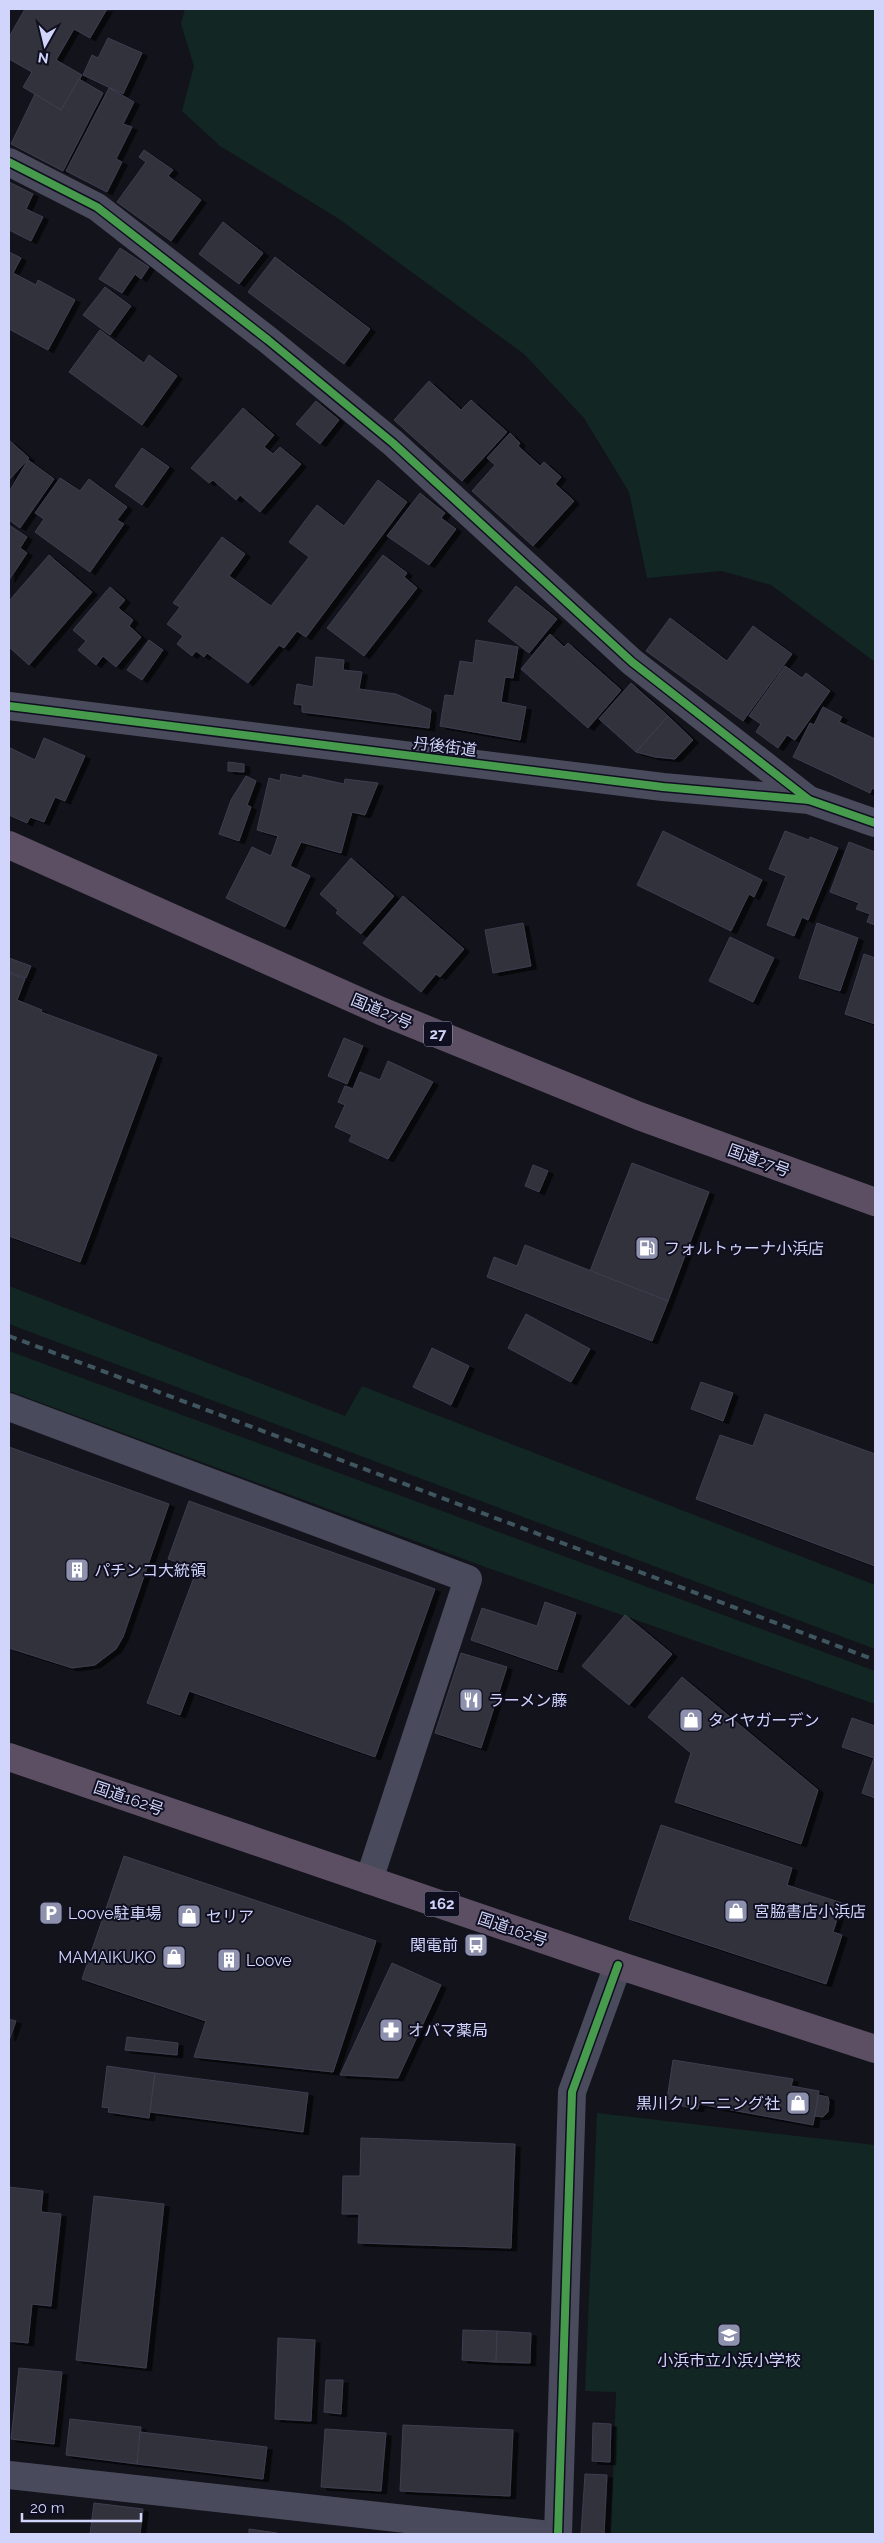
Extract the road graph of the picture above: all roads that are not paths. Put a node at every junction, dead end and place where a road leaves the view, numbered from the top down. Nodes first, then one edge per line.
1 (9, 162) edge
2 (9, 706) edge
3 (809, 800) junction
4 (875, 823) edge
5 (9, 845) edge
6 (875, 1202) edge
7 (9, 1408) edge
8 (9, 1757) edge
9 (369, 1880) junction
10 (618, 1964) junction
11 (875, 2049) edge
12 (9, 2475) edge
13 (541, 2534) edge
14 (558, 2534) edge

1 - 3 street
2 - 3 street, 丹後街道
3 - 4 street, 丹後街道
5 - 6 highway, 国道27号 / 27
7 - 9 street
8 - 9 highway, 国道162号 / 162
9 - 10 highway, 国道162号 / 162
10 - 11 highway, 国道162号 / 162
10 - 14 street
12 - 13 street

